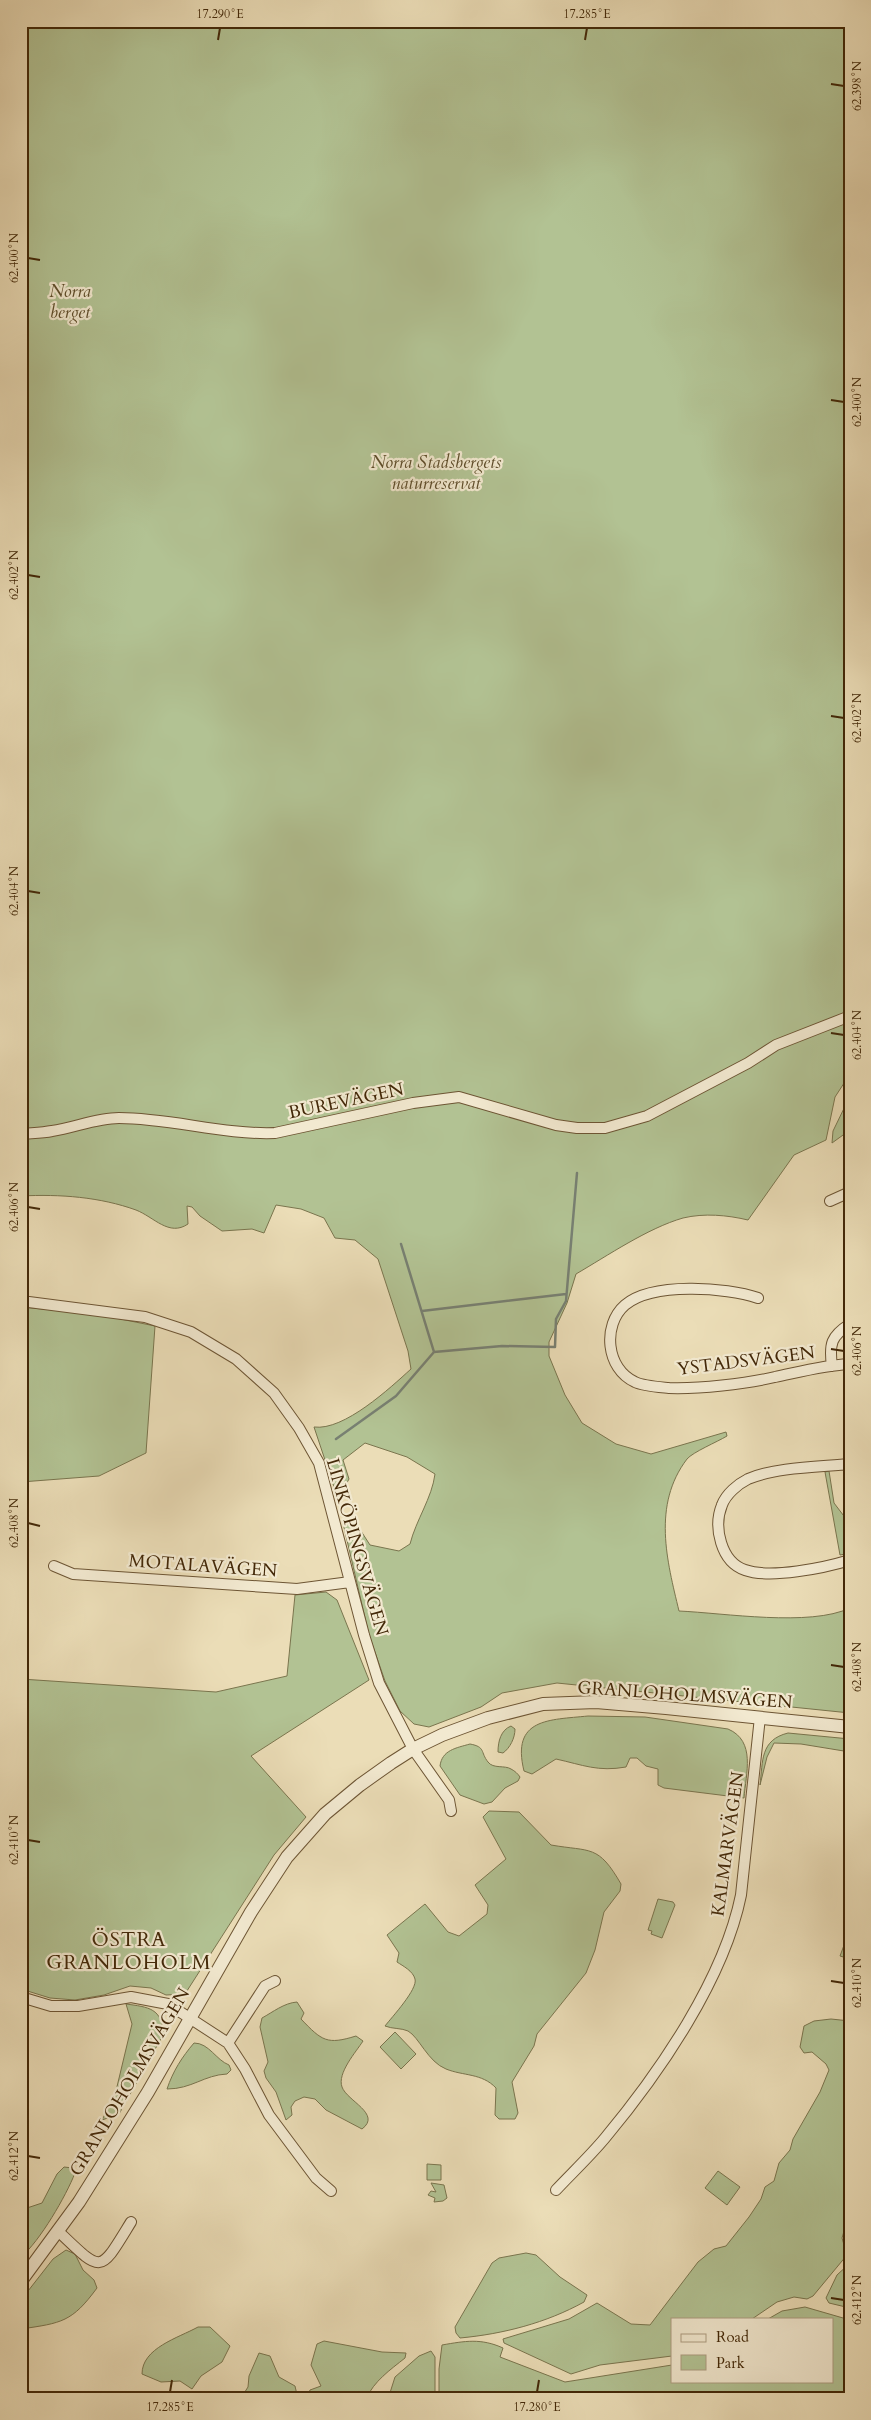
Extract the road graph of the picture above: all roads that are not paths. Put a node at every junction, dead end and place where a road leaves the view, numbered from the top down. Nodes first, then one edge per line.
1 (850, 1016) edge
2 (21, 1134) edge
3 (850, 1192) edge
4 (830, 1201) dead end
5 (758, 1298) dead end
6 (21, 1301) edge
7 (850, 1324) edge
8 (850, 1364) edge
9 (832, 1366) junction
10 (850, 1464) edge
11 (850, 1560) edge
12 (54, 1566) dead end
13 (350, 1582) junction
14 (760, 1717) junction
15 (850, 1727) edge
16 (413, 1749) junction
17 (451, 1811) dead end
18 (275, 1981) dead end
19 (21, 1997) edge
20 (190, 2018) junction
21 (228, 2043) junction
22 (556, 2190) dead end
23 (331, 2191) dead end
24 (131, 2222) dead end
25 (58, 2232) junction
26 (21, 2281) edge

1 - 2 street, BUREVÄGEN
3 - 4 street
5 - 9 street, YSTADSVÄGEN
6 - 13 street, LINKÖPINGSVÄGEN
7 - 9 street
8 - 9 street, YSTADSVÄGEN
10 - 11 street
12 - 13 street, MOTALAVÄGEN
13 - 16 street, LINKÖPINGSVÄGEN
14 - 15 street, GRANLOHOLMSVÄGEN
14 - 16 street, GRANLOHOLMSVÄGEN
14 - 22 street, KALMARVÄGEN
16 - 17 street, LINKÖPINGSVÄGEN
16 - 20 street, GRANLOHOLMSVÄGEN
18 - 21 street
19 - 20 street
20 - 21 street
20 - 25 street, GRANLOHOLMSVÄGEN
21 - 23 street
24 - 25 street
25 - 26 street, GRANLOHOLMSVÄGEN

